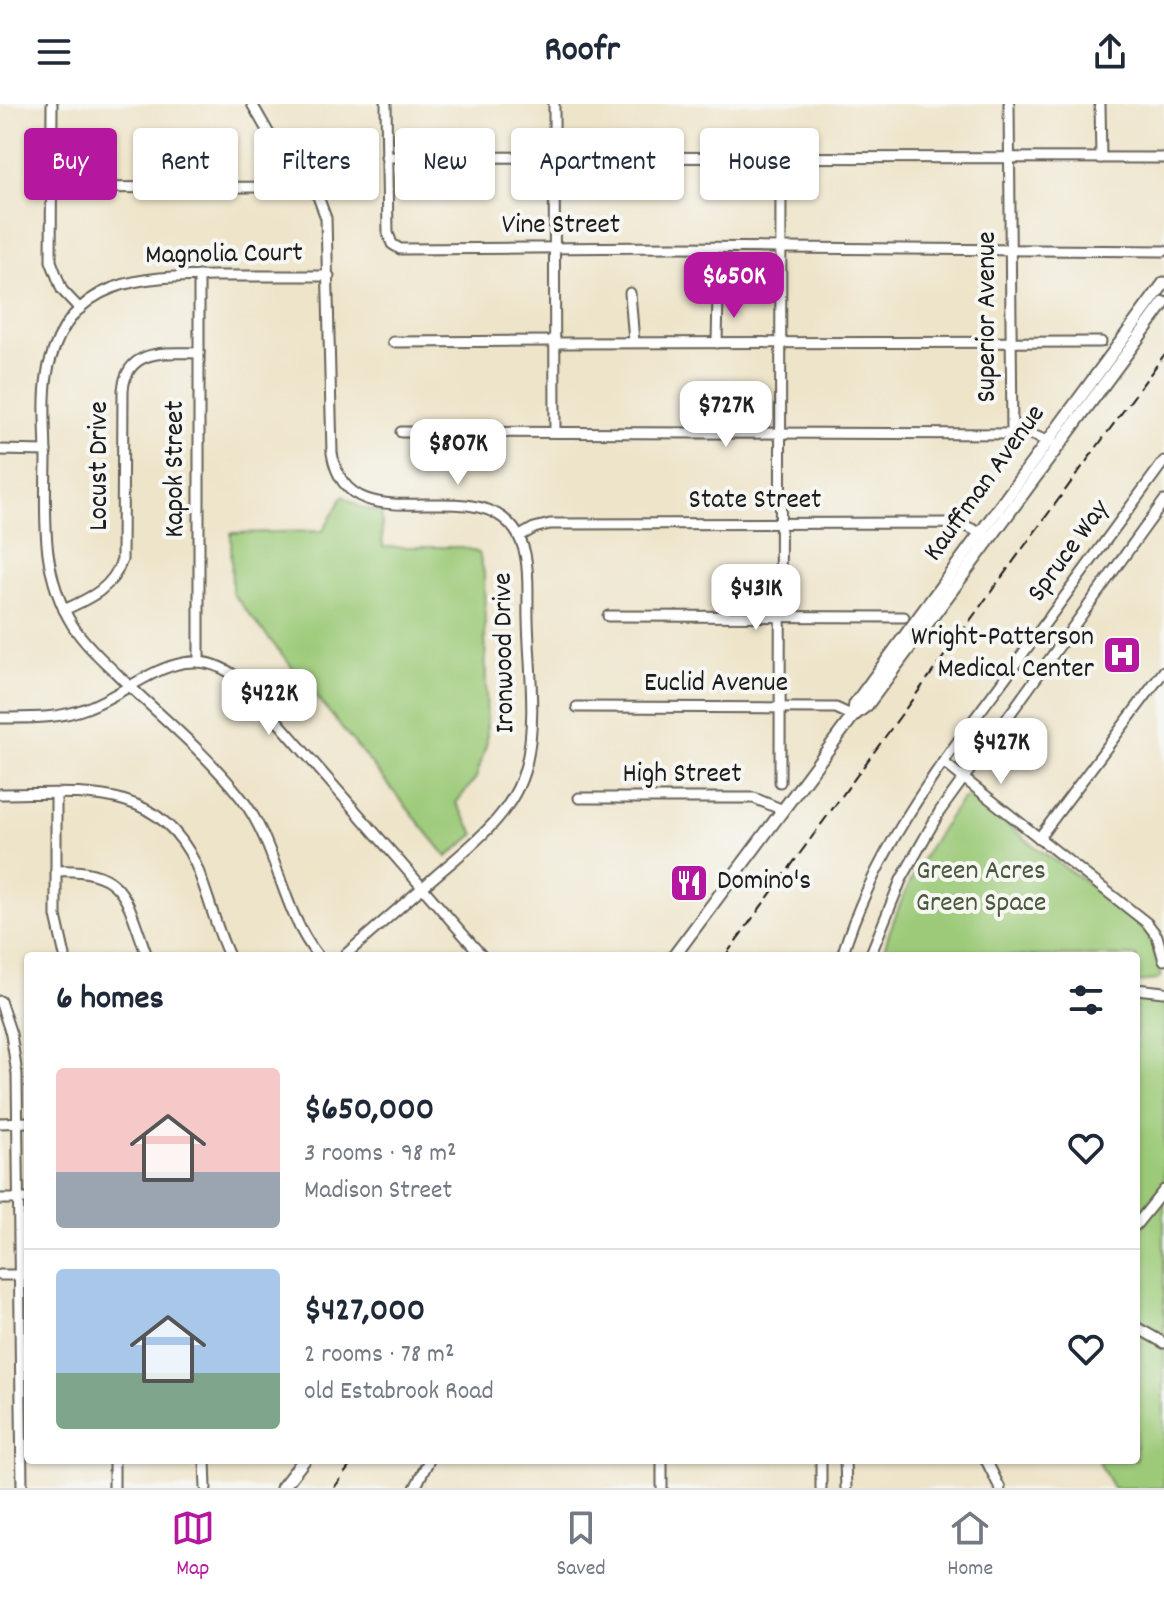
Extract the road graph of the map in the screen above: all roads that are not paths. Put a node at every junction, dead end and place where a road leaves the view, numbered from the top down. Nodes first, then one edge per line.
1 (52, 104) edge
2 (252, 104) edge
3 (386, 104) edge
4 (554, 104) edge
5 (1009, 104) edge
6 (1100, 104) edge
7 (52, 128) edge
8 (264, 128) edge
9 (554, 128) edge
10 (1010, 156) junction
11 (386, 157) junction
12 (511, 157) edge
13 (819, 158) edge
14 (1101, 158) junction
15 (1164, 158) edge
16 (254, 187) edge
17 (117, 188) edge
18 (51, 200) edge
19 (320, 200) edge
20 (555, 200) edge
21 (781, 200) edge
22 (554, 249) junction
23 (780, 249) junction
24 (1010, 249) junction
25 (1164, 251) edge
26 (199, 276) junction
27 (329, 276) junction
28 (1164, 283) edge
29 (630, 293) dead end
30 (718, 296) dead end
31 (1164, 303) edge
32 (80, 309) junction
33 (1011, 341) junction
34 (393, 342) dead end
35 (555, 342) junction
36 (634, 342) junction
37 (780, 342) junction
38 (1101, 342) dead end
39 (717, 343) junction
40 (199, 353) junction
41 (401, 432) dead end
42 (555, 432) junction
43 (780, 433) junction
44 (1012, 434) junction
45 (1053, 444) junction
46 (0, 450) edge
47 (46, 451) junction
48 (1164, 461) edge
49 (1164, 501) edge
50 (780, 524) junction
51 (986, 535) junction
52 (520, 536) junction
53 (64, 610) junction
54 (608, 616) dead end
55 (780, 616) junction
56 (904, 617) dead end
57 (199, 662) junction
58 (1164, 671) edge
59 (130, 686) junction
60 (577, 707) dead end
61 (779, 707) junction
62 (853, 716) junction
63 (0, 718) edge
64 (943, 762) junction
65 (963, 778) junction
66 (780, 782) dead end
67 (0, 794) edge
68 (56, 794) junction
69 (579, 798) dead end
70 (783, 810) junction
71 (1039, 838) junction
72 (56, 871) junction
73 (422, 887) junction
74 (64, 952) edge
75 (146, 952) edge
76 (228, 952) edge
77 (315, 952) edge
78 (349, 952) edge
79 (479, 952) edge
80 (677, 952) edge
81 (844, 952) edge
82 (872, 952) edge
83 (1164, 960) edge
84 (1140, 989) edge
85 (1164, 992) edge
86 (0, 1001) edge
87 (23, 1122) edge
88 (0, 1123) edge
89 (1164, 1190) edge
90 (0, 1199) edge
91 (23, 1199) edge
92 (1140, 1220) edge
93 (0, 1275) edge
94 (24, 1275) edge
95 (1140, 1329) edge
96 (1164, 1343) edge
97 (114, 1464) edge
98 (205, 1464) edge
99 (301, 1464) edge
100 (427, 1464) edge
101 (662, 1464) edge
102 (821, 1464) edge
103 (845, 1464) edge
104 (988, 1464) edge
105 (22, 1488) edge
106 (114, 1488) edge
107 (206, 1488) edge
108 (282, 1488) edge
109 (415, 1488) edge
110 (662, 1488) edge
111 (821, 1488) edge
112 (846, 1488) edge
113 (1000, 1488) edge

1 - 7 street
2 - 8 street, Ironwood Drive
3 - 11 street
4 - 9 street
5 - 10 street, Superior Avenue
6 - 14 street
10 - 13 street
10 - 14 street
10 - 24 street, Superior Avenue
11 - 12 street
11 - 22 street, Vine Street
14 - 15 street
16 - 17 street
18 - 32 street
19 - 27 street, Ironwood Drive
20 - 22 street
21 - 23 street
22 - 23 street, Vine Street
22 - 35 street
23 - 24 street, Vine Street
23 - 37 street
24 - 25 street, Vine Street
24 - 33 street, Superior Avenue
26 - 27 street, Magnolia Court
26 - 32 street, Magnolia Court
26 - 40 street, Kapok Street
27 - 52 street, Ironwood Drive
28 - 45 main road, Kauffman Avenue
29 - 36 street
30 - 39 street
31 - 45 main road, Kauffman Avenue
32 - 47 street
33 - 37 street
33 - 38 street
33 - 44 street, Superior Avenue
34 - 35 street
35 - 36 street
35 - 42 street
36 - 39 street
37 - 39 street
37 - 43 street
40 - 53 street, Locust Drive
40 - 57 street, Kapok Street
41 - 42 street
42 - 43 street
43 - 44 street
43 - 50 street
44 - 45 street
45 - 51 main road, Kauffman Avenue
46 - 47 street
47 - 53 street
48 - 64 street, Spruce Way
49 - 65 street, Spruce Way
50 - 51 street, State Street
50 - 52 street, State Street
50 - 55 street
51 - 62 main road, Kauffman Avenue
52 - 73 street, Ironwood Drive
53 - 59 street
54 - 55 street
55 - 56 street
55 - 61 street
57 - 59 street
57 - 73 street
58 - 71 street
59 - 63 street
59 - 77 street
60 - 61 street, Euclid Avenue
61 - 62 street, Euclid Avenue
61 - 66 street
62 - 70 main road, Kauffman Avenue
64 - 65 street
64 - 81 street, Spruce Way
65 - 71 street
65 - 82 street, Spruce Way
67 - 68 street
68 - 72 street
68 - 76 street
69 - 70 street, High Street
70 - 80 main road, Kauffman Avenue
71 - 83 street
72 - 74 street
72 - 75 street
73 - 78 street, Ironwood Drive
73 - 79 street
84 - 85 street
86 - 87 street
87 - 88 street
87 - 91 street
89 - 92 street
90 - 91 street
91 - 94 street
93 - 94 street
94 - 105 street
95 - 96 street
97 - 106 street
98 - 107 street
99 - 108 main road
100 - 109 street
101 - 110 street
102 - 111 street
103 - 112 street
104 - 113 street

